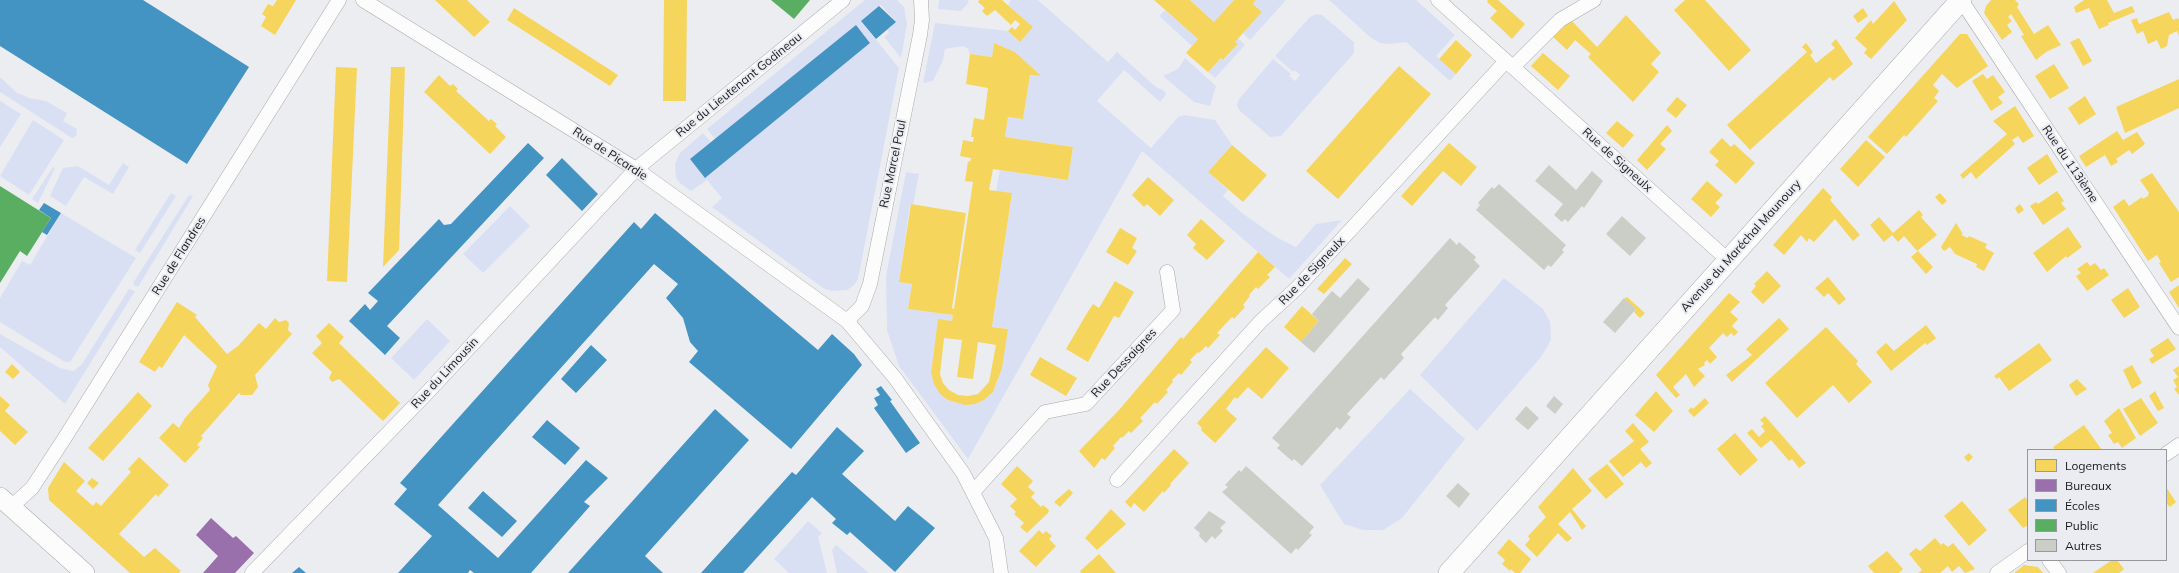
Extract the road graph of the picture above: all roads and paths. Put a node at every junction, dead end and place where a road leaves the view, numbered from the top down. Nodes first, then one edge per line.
1 (339, 0) edge
2 (363, 0) edge
3 (842, 0) edge
4 (921, 0) edge
5 (1438, 0) edge
6 (1594, 0) edge
7 (1961, 0) edge
8 (1510, 64) junction
9 (636, 169) junction
10 (1728, 260) junction
11 (1167, 272) dead end
12 (847, 322) junction
13 (2179, 328) edge
14 (2179, 445) edge
15 (2167, 453) edge
16 (1117, 480) dead end
17 (973, 492) junction
18 (6, 502) edge
19 (2027, 552) edge
20 (2050, 561) edge
21 (85, 573) edge
22 (252, 573) edge
23 (1001, 573) edge
24 (1449, 573) edge
25 (1997, 573) edge
26 (2059, 573) edge

1 - 18 street, Rue de Flandres
2 - 9 street, Rue de Picardie
3 - 9 street, Rue du Lieutenant Godineau
4 - 12 street, Rue Marcel Paul
5 - 8 street, Rue de Signeulx
6 - 8 street
7 - 10 main road, Avenue du Maréchal Maunoury
7 - 13 street, Rue du 113ième
8 - 10 street, Rue de Signeulx
8 - 16 street, Rue de Signeulx
9 - 12 street, Rue de Picardie
9 - 22 street, Rue du Limousin
10 - 24 main road, Avenue du Maréchal Maunoury
11 - 17 street, Rue Dessaignes
12 - 17 street
14 - 15 street
17 - 23 street
18 - 21 main road
19 - 25 street
20 - 26 street

